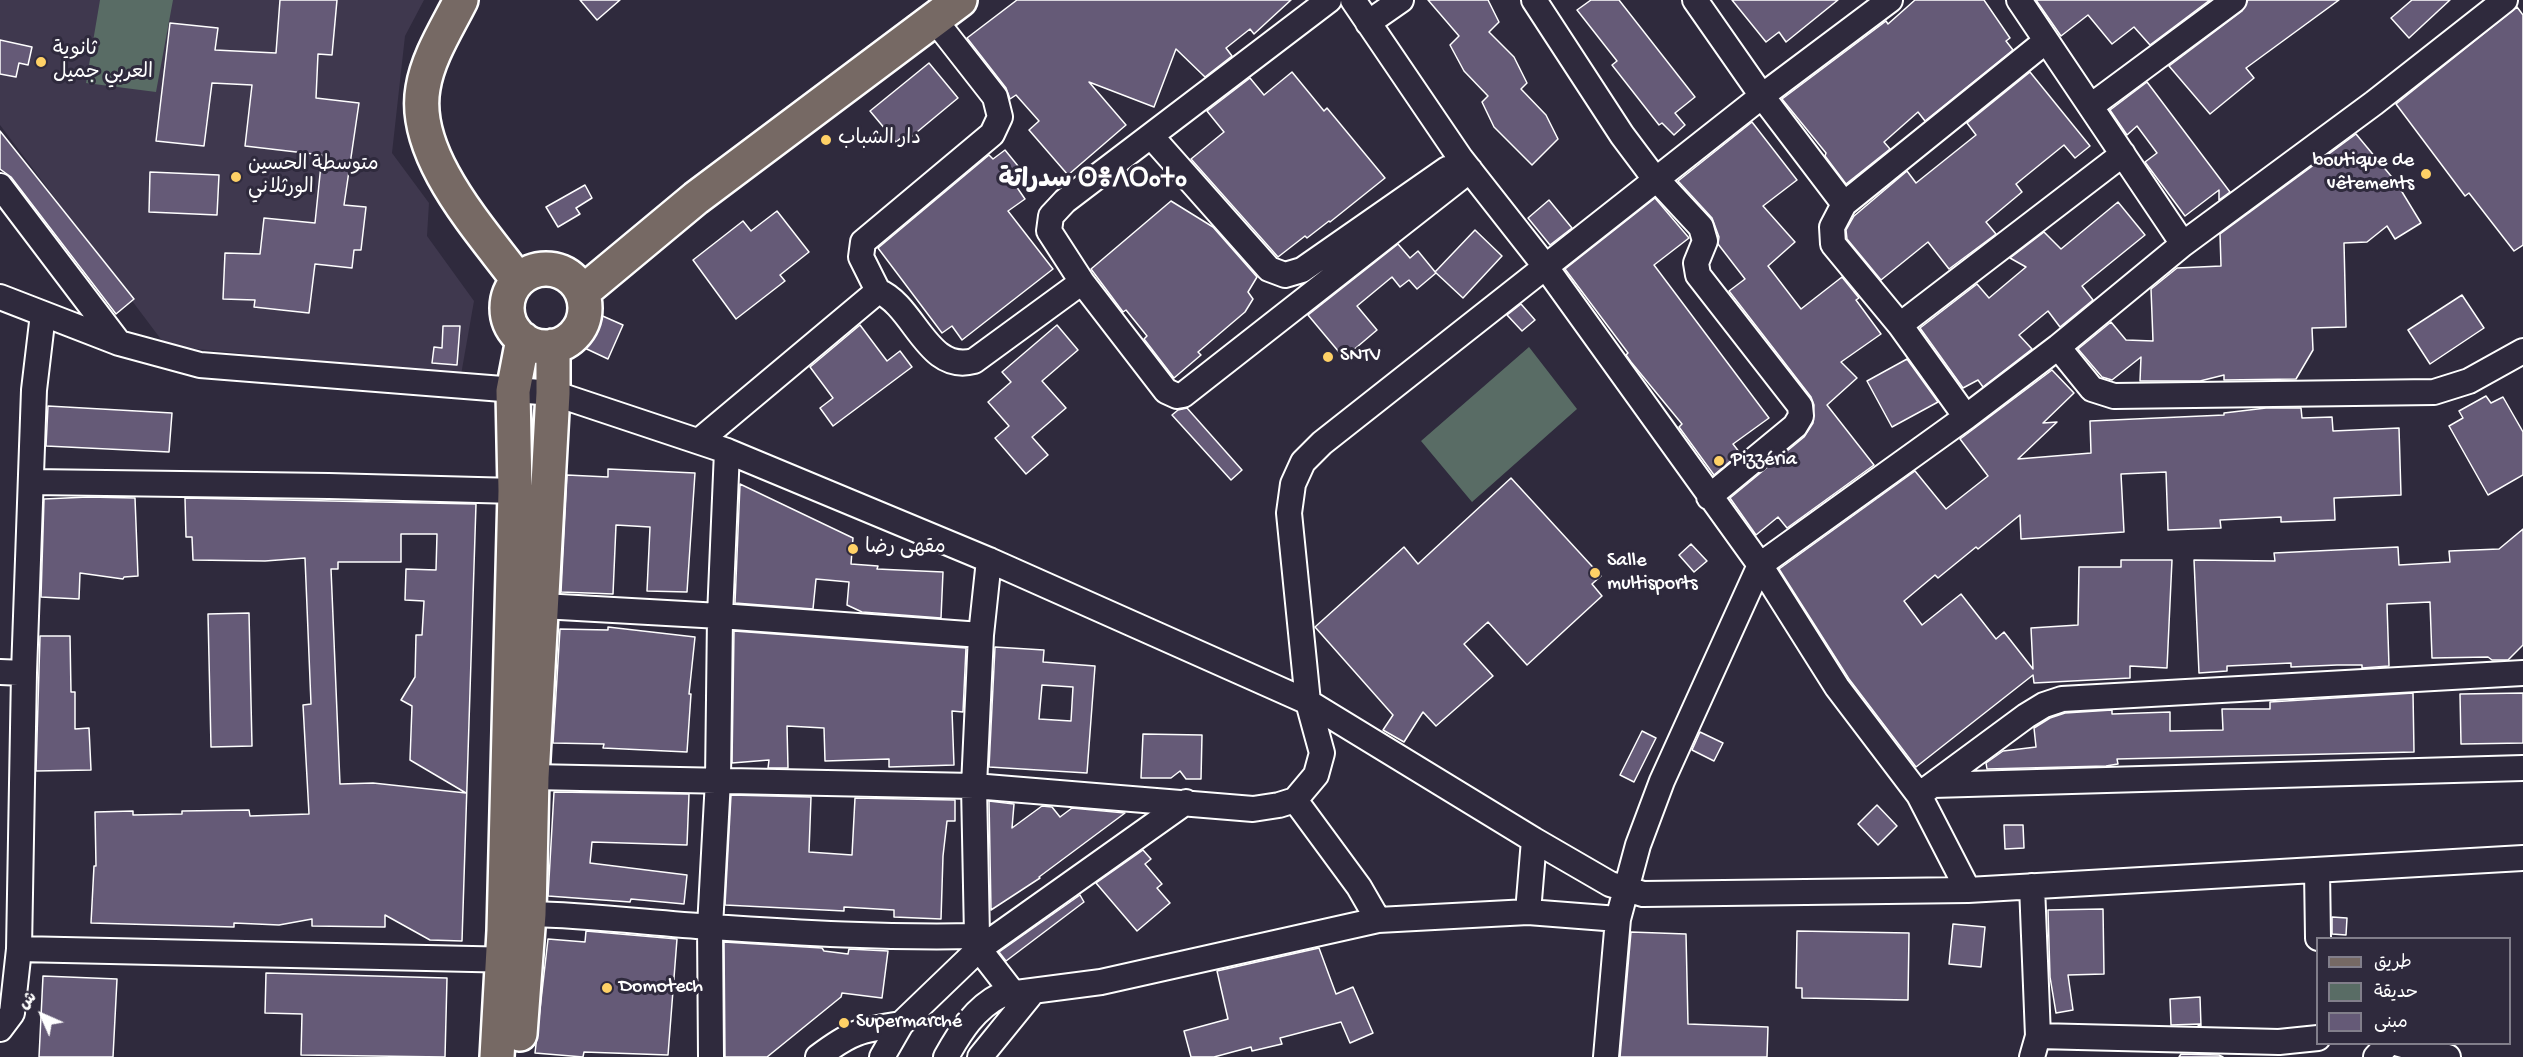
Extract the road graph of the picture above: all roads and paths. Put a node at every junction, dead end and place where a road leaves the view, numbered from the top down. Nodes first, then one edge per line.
1 (461, 0) edge
2 (1329, 0) edge
3 (1353, 0) edge
4 (1401, 0) edge
5 (1534, 0) edge
6 (1695, 0) edge
7 (2234, 0) edge
8 (2505, 0) edge
9 (1878, 3) edge
10 (2026, 3) edge
11 (940, 6) edge
12 (2477, 8) edge
13 (1368, 23) junction
14 (2046, 41) junction
15 (1762, 96) junction
16 (2091, 106) junction
17 (1150, 136) junction
18 (2123, 153) junction
19 (1465, 165) junction
20 (1658, 179) junction
21 (0, 186) edge
22 (1844, 204) junction
23 (2183, 244) junction
24 (1545, 266) junction
25 (519, 280) junction
26 (1082, 282) junction
27 (576, 284) junction
28 (878, 291) junction
29 (0, 297) edge
30 (43, 314) junction
31 (1900, 325) junction
32 (119, 342) junction
33 (538, 343) junction
34 (2058, 347) junction
35 (2523, 351) edge
36 (513, 391) junction
37 (553, 393) junction
38 (1966, 417) junction
39 (699, 441) junction
40 (727, 451) junction
41 (32, 482) junction
42 (514, 491) junction
43 (1709, 497) junction
44 (989, 560) junction
45 (1760, 565) junction
46 (542, 606) junction
47 (720, 616) junction
48 (981, 635) junction
49 (12, 673) edge
50 (2523, 673) edge
51 (1308, 702) junction
52 (2523, 768) edge
53 (532, 777) junction
54 (718, 780) junction
55 (974, 786) junction
56 (1926, 790) junction
57 (1295, 800) junction
58 (1186, 802) junction
59 (1534, 840) junction
60 (2523, 858) edge
61 (2317, 870) junction
62 (2032, 886) junction
63 (1626, 890) junction
64 (1968, 890) junction
65 (1528, 912) junction
66 (529, 914) junction
67 (1618, 919) junction
68 (1378, 920) junction
69 (710, 927) junction
70 (2318, 937) edge
71 (978, 942) junction
72 (19, 949) junction
73 (513, 959) junction
74 (1023, 997) junction
75 (901, 1024) junction
76 (0, 1029) edge
77 (2316, 1039) edge
78 (2387, 1045) edge
79 (2402, 1045) edge
80 (2035, 1047) edge
81 (2273, 1050) edge
82 (2435, 1055) edge
83 (497, 1057) edge
84 (518, 1057) edge
85 (711, 1057) edge
86 (818, 1057) edge
87 (882, 1057) edge
88 (945, 1057) edge
89 (980, 1057) edge
90 (1606, 1057) edge
91 (2376, 1057) edge

1 - 25 main road
2 - 17 street
3 - 13 street
4 - 13 street
5 - 20 street
6 - 15 street
7 - 16 street
8 - 12 street
9 - 15 street
10 - 14 street
11 - 27 main road
11 - 28 street
12 - 23 street
13 - 19 street
14 - 16 street
14 - 22 street
15 - 20 street
15 - 22 street
16 - 18 street
17 - 19 street
17 - 26 street
18 - 23 street
18 - 31 street
19 - 24 street
19 - 26 street
20 - 24 street
20 - 43 street
21 - 32 street
22 - 31 street
23 - 34 street
24 - 43 street
24 - 51 street
25 - 27 main road
25 - 33 main road
26 - 28 street
27 - 33 main road
28 - 39 street
29 - 30 street
30 - 32 street
30 - 41 street
31 - 38 street
32 - 36 street
33 - 36 main road
33 - 37 main road
34 - 35 street
34 - 38 street
36 - 37 street
36 - 42 main road
37 - 39 street
37 - 46 main road
38 - 45 street
39 - 40 street
40 - 44 street
40 - 47 street
41 - 42 street
41 - 49 street
42 - 73 main road
43 - 45 street
44 - 48 street
44 - 51 street
45 - 56 street
45 - 63 street
46 - 47 street
46 - 53 main road
47 - 48 street
47 - 54 street
48 - 55 street
49 - 72 street
50 - 56 street
51 - 57 street
51 - 59 street
52 - 56 street
53 - 54 street
53 - 66 main road
54 - 55 street
54 - 69 street
55 - 58 street
55 - 71 street
56 - 64 street
57 - 58 street
57 - 68 street
58 - 71 street
59 - 63 street
59 - 65 street
60 - 61 street
61 - 62 street
61 - 70 street
62 - 64 street
62 - 80 street
63 - 64 street
63 - 67 street
65 - 67 street
65 - 68 street
66 - 69 street
66 - 73 main road
67 - 90 street
68 - 74 street
69 - 71 street
69 - 85 street
71 - 74 street
71 - 75 street
72 - 73 street
72 - 76 street
73 - 83 main road
73 - 84 main road
74 - 88 street
74 - 89 street
75 - 86 street
75 - 87 street
77 - 81 street
78 - 91 street
79 - 82 street
80 - 81 street

